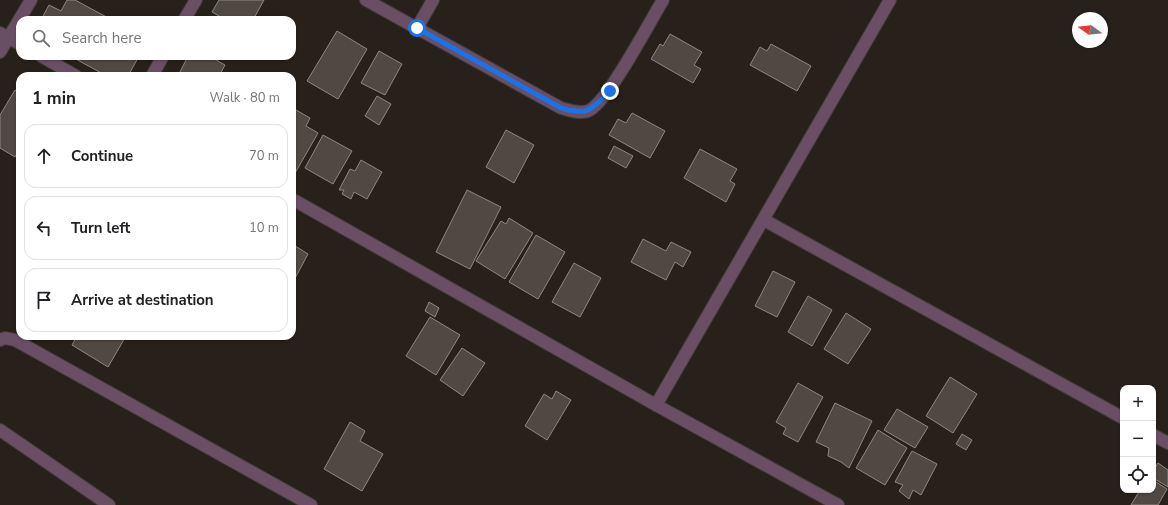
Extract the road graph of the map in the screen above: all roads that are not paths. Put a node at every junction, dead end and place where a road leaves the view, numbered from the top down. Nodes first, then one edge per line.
1 (31, 0) edge
2 (196, 0) edge
3 (366, 0) edge
4 (433, 0) edge
5 (663, 0) edge
6 (890, 0) edge
7 (19, 16) edge
8 (186, 16) edge
9 (16, 20) edge
10 (417, 28) junction
11 (4, 36) edge
12 (16, 42) edge
13 (0, 52) edge
14 (48, 60) edge
15 (162, 60) edge
16 (69, 72) edge
17 (154, 72) edge
18 (296, 201) edge
19 (764, 220) junction
20 (0, 340) edge
21 (656, 405) junction
22 (1120, 416) edge
23 (0, 430) edge
24 (1156, 437) edge
25 (1168, 443) edge
26 (109, 505) edge
27 (311, 505) edge
28 (838, 505) edge

1 - 7 street
2 - 8 street
3 - 10 street
4 - 10 street
5 - 10 street
6 - 19 street
9 - 11 street
11 - 12 street
11 - 13 street
14 - 16 street
15 - 17 street
18 - 21 street
19 - 21 street
19 - 22 street
20 - 27 street
21 - 28 street
23 - 26 street
24 - 25 street

